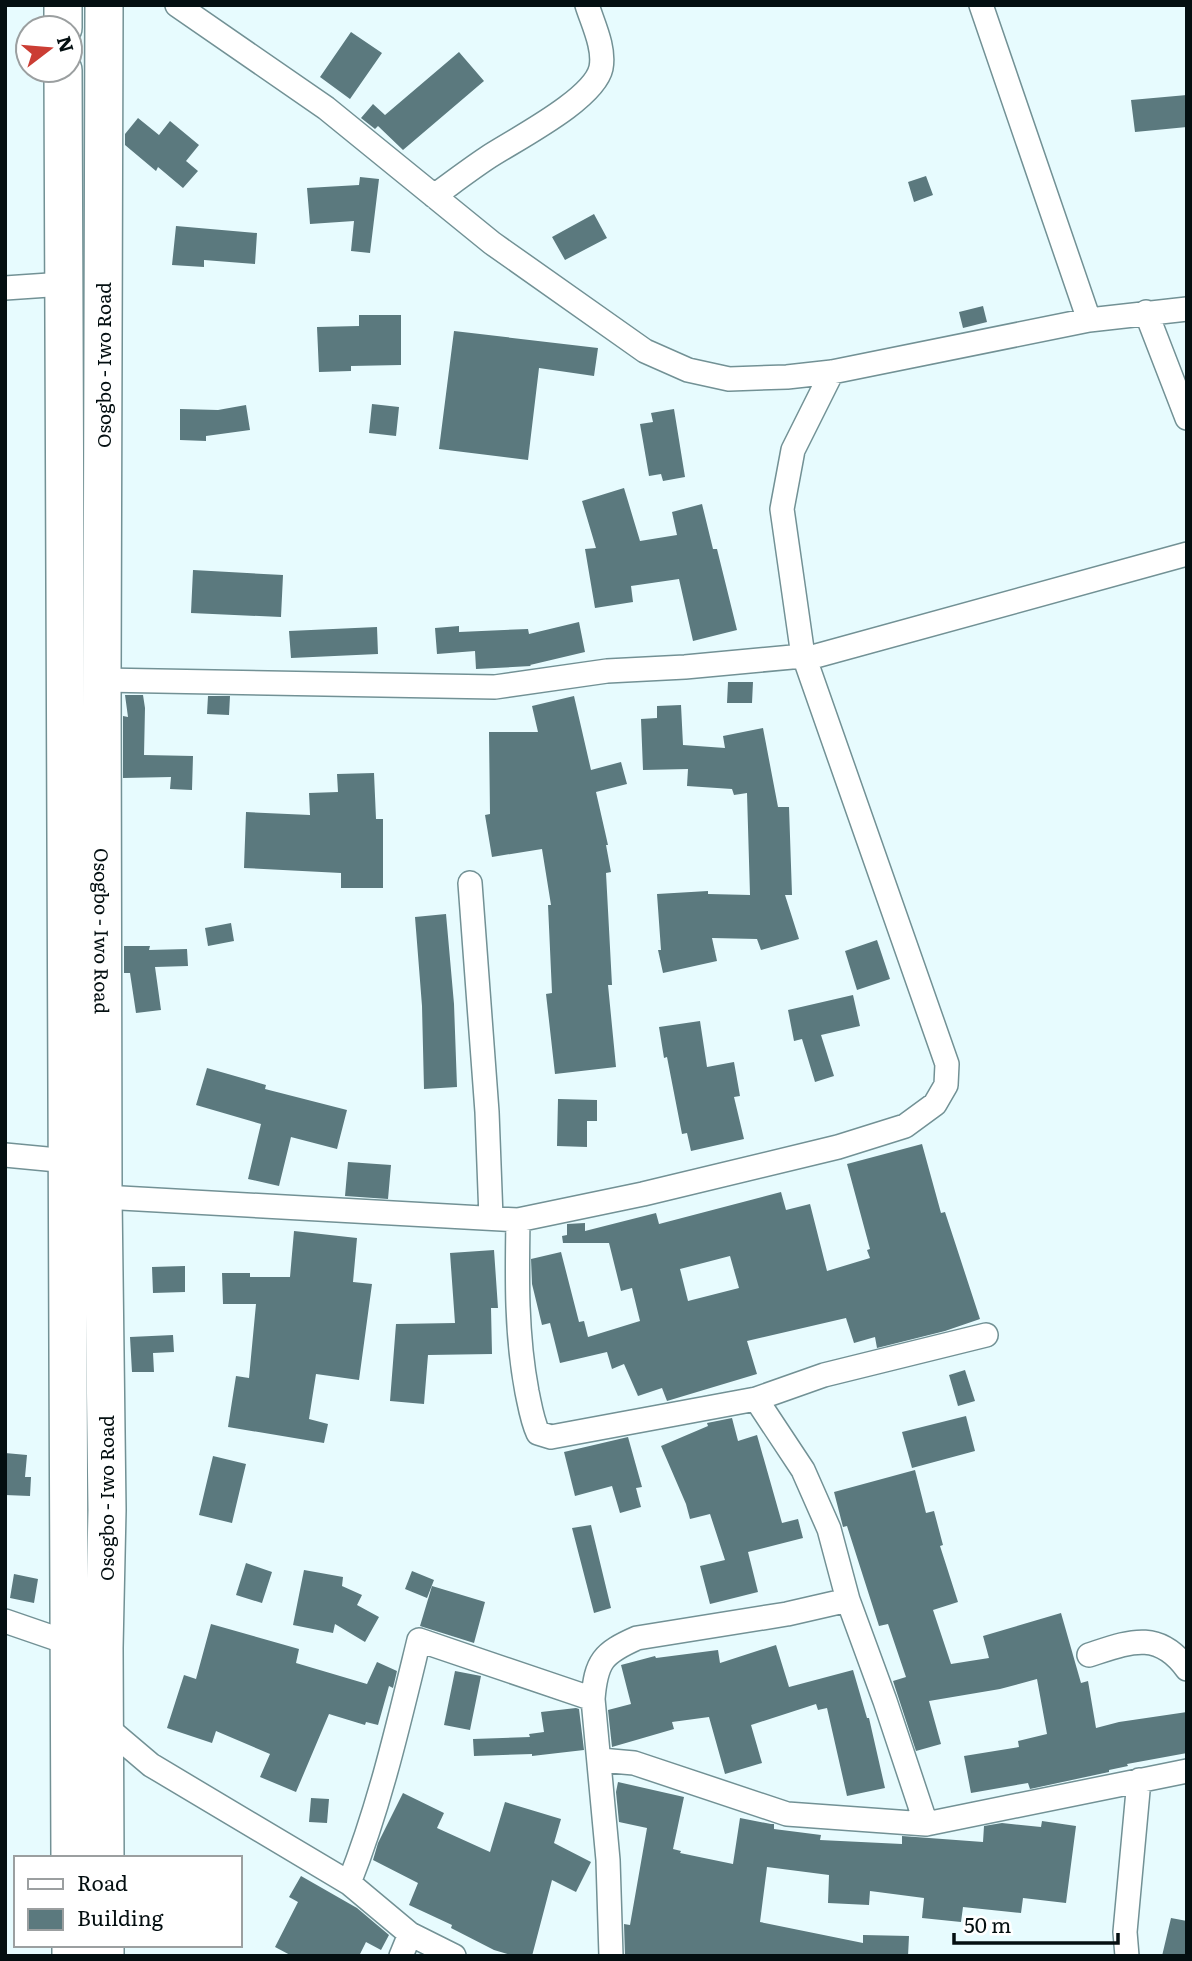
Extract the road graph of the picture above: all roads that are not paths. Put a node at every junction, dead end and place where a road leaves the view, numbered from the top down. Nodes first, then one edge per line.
1 (177, 5) edge
2 (587, 5) edge
3 (981, 5) edge
4 (105, 6) edge
5 (63, 84) edge
6 (434, 196) junction
7 (64, 284) junction
8 (5, 288) edge
9 (1187, 309) edge
10 (1146, 312) junction
11 (1089, 320) junction
12 (832, 372) junction
13 (1187, 418) edge
14 (1187, 554) edge
15 (804, 657) junction
16 (102, 680) junction
17 (470, 883) dead end
18 (5, 1155) edge
19 (68, 1161) junction
20 (103, 1197) junction
21 (491, 1218) junction
22 (518, 1220) junction
23 (986, 1335) dead end
24 (756, 1399) junction
25 (848, 1600) junction
26 (5, 1620) edge
27 (69, 1643) junction
28 (1089, 1655) dead end
29 (1187, 1669) edge
30 (593, 1699) junction
31 (105, 1726) junction
32 (600, 1760) junction
33 (1187, 1771) edge
34 (1139, 1780) junction
35 (926, 1824) junction
36 (70, 1856) edge
37 (105, 1856) edge
38 (349, 1883) junction
39 (411, 1934) junction
40 (401, 1956) edge
41 (454, 1956) edge
42 (611, 1956) edge
43 (1127, 1956) edge

1 - 6 street
2 - 6 street
3 - 11 street
4 - 16 main road, Osogbo - Iwo Road
5 - 7 main road, Osogbo - Iwo Road
6 - 12 street
7 - 8 street
7 - 19 main road, Osogbo - Iwo Road
9 - 10 street
10 - 11 street
10 - 13 street
11 - 12 street
12 - 15 street
14 - 15 street
15 - 16 street
15 - 22 street
16 - 20 main road, Osogbo - Iwo Road
17 - 21 street
18 - 19 street
19 - 27 main road, Osogbo - Iwo Road
20 - 21 street
20 - 31 main road, Osogbo - Iwo Road
21 - 22 street
22 - 24 street
23 - 24 street
24 - 25 street
25 - 30 street
25 - 35 street
26 - 27 street
27 - 36 main road, Osogbo - Iwo Road
28 - 29 street
30 - 32 street
30 - 38 street
31 - 37 main road, Osogbo - Iwo Road
31 - 38 street
32 - 35 street
32 - 42 street
33 - 34 street
34 - 35 street
34 - 43 street
38 - 39 street
39 - 40 street
39 - 41 street

